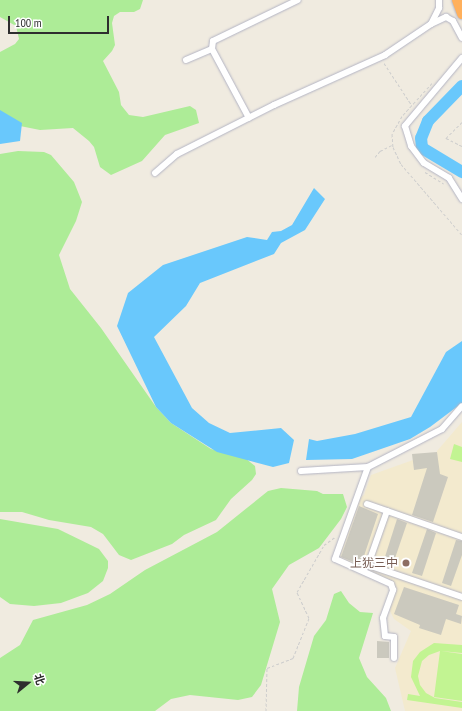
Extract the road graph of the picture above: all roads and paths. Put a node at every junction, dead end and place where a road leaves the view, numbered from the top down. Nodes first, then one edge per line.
1 (298, 0) edge
2 (439, 0) edge
3 (457, 0) edge
4 (462, 14) edge
5 (431, 24) junction
6 (462, 38) edge
7 (212, 49) junction
8 (379, 57) junction
9 (462, 58) edge
10 (186, 60) dead end
11 (435, 80) dead end
12 (411, 104) junction
13 (249, 118) junction
14 (462, 122) edge
15 (393, 145) junction
16 (462, 146) edge
17 (375, 157) dead end
18 (424, 170) dead end
19 (155, 173) dead end
20 (448, 188) dead end
21 (462, 199) edge
22 (462, 235) edge
23 (462, 406) edge
24 (368, 467) junction
25 (301, 471) dead end
26 (367, 504) dead end
27 (387, 511) junction
28 (346, 530) junction
29 (462, 537) edge
30 (462, 597) edge
31 (394, 658) dead end
32 (266, 711) edge

1 - 7 street
2 - 5 street
3 - 4 highway
5 - 6 street
5 - 8 street
7 - 10 street
7 - 13 street
8 - 12 path
8 - 13 street
9 - 21 street
11 - 12 path
12 - 15 path
13 - 19 street
14 - 16 path
15 - 17 path
15 - 22 path
18 - 20 path
23 - 24 street
24 - 25 street
24 - 28 street
26 - 27 street
27 - 29 street
27 - 30 street
28 - 31 street
28 - 32 path

